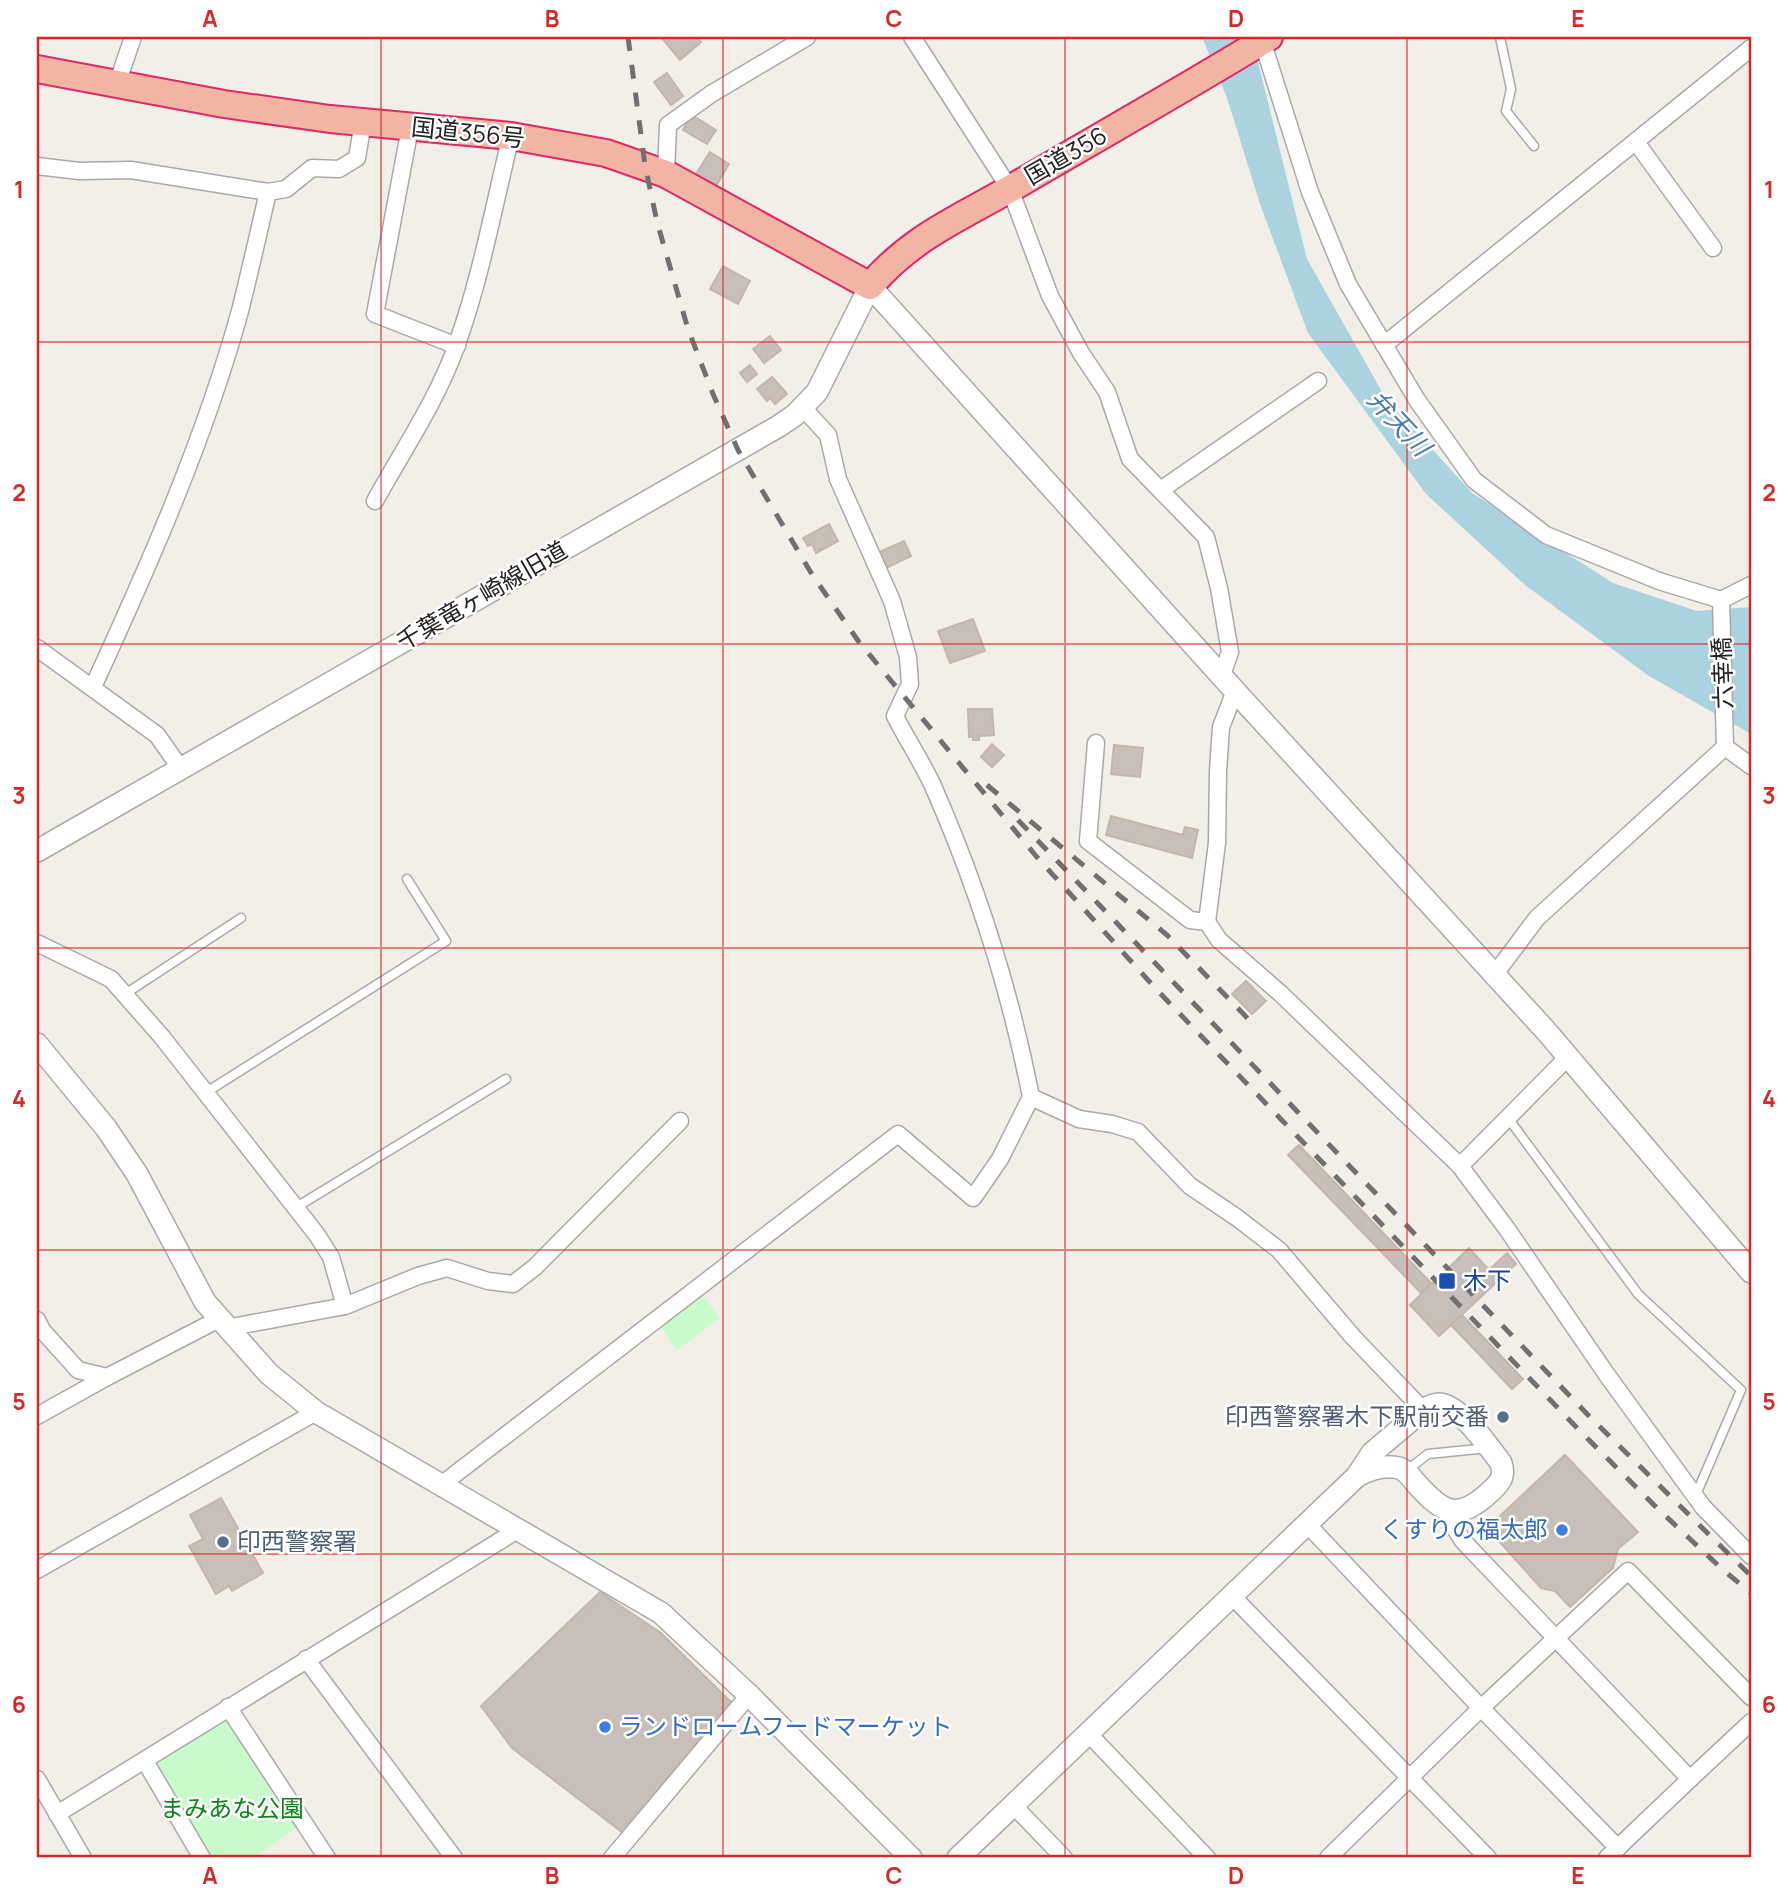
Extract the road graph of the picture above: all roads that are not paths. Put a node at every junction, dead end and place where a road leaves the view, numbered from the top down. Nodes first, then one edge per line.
1 (133, 37) edge
2 (807, 37) edge
3 (912, 37) edge
4 (1500, 37) edge
5 (1263, 40) edge
6 (1751, 48) edge
7 (37, 69) edge
8 (117, 84) junction
9 (363, 122) junction
10 (410, 128) junction
11 (511, 136) junction
12 (1636, 142) junction
13 (1534, 146) dead end
14 (37, 166) edge
15 (666, 174) junction
16 (1010, 189) junction
17 (268, 192) junction
18 (1713, 248) dead end
19 (870, 286) junction
20 (1384, 345) junction
21 (457, 346) junction
22 (1318, 381) dead end
23 (803, 408) junction
24 (1161, 489) junction
25 (375, 501) dead end
26 (1751, 585) edge
27 (1721, 600) junction
28 (37, 648) edge
29 (1228, 683) junction
30 (93, 687) junction
31 (1096, 743) dead end
32 (1725, 747) junction
33 (1751, 766) edge
34 (181, 769) junction
35 (37, 851) edge
36 (407, 879) dead end
37 (241, 919) dead end
38 (1207, 922) junction
39 (37, 943) edge
40 (1495, 974) junction
41 (125, 994) junction
42 (37, 1044) edge
43 (1569, 1057) junction
44 (506, 1079) dead end
45 (205, 1093) junction
46 (1031, 1097) junction
47 (1508, 1118) junction
48 (680, 1121) dead end
49 (1460, 1166) junction
50 (295, 1208) junction
51 (1751, 1272) edge
52 (345, 1306) junction
53 (37, 1320) edge
54 (222, 1323) junction
55 (107, 1377) junction
56 (1423, 1410) junction
57 (317, 1412) junction
58 (37, 1416) edge
59 (1396, 1434) junction
60 (1489, 1448) junction
61 (1406, 1471) junction
62 (1357, 1476) junction
63 (440, 1485) junction
64 (1695, 1497) junction
65 (1454, 1510) junction
66 (1307, 1524) junction
67 (519, 1529) junction
68 (1751, 1556) edge
69 (37, 1570) edge
70 (1232, 1596) junction
71 (1555, 1637) junction
72 (306, 1659) junction
73 (749, 1695) junction
74 (1751, 1698) edge
75 (228, 1707) junction
76 (1481, 1708) junction
77 (1751, 1722) edge
78 (1088, 1733) junction
79 (145, 1760) junction
80 (1410, 1778) junction
81 (37, 1779) edge
82 (1690, 1779) junction
83 (1014, 1806) junction
84 (57, 1814) junction
85 (1613, 1853) edge
86 (83, 1858) edge
87 (202, 1858) edge
88 (327, 1858) edge
89 (454, 1858) edge
90 (612, 1858) edge
91 (911, 1858) edge
92 (958, 1858) edge
93 (1064, 1858) edge
94 (1207, 1858) edge
95 (1328, 1858) edge
96 (1488, 1858) edge

1 - 8 street
2 - 15 street
3 - 16 street
4 - 13 lane
5 - 16 highway, 国道356
5 - 20 street
6 - 12 street
7 - 8 highway, 国道356号
8 - 9 highway, 国道356号
9 - 10 highway, 国道356号
9 - 17 street
10 - 11 highway, 国道356号
10 - 21 street
11 - 15 highway, 国道356号
11 - 21 street
12 - 18 street
12 - 20 street
14 - 17 street
15 - 19 highway, 国道356号
16 - 19 highway, 国道356
16 - 24 street
17 - 30 street
19 - 23 street, 千葉竜ヶ崎線旧道
19 - 29 street
20 - 27 street
21 - 25 street
22 - 24 street
23 - 34 street, 千葉竜ヶ崎線旧道
23 - 46 street
24 - 29 street
26 - 27 street
27 - 32 street, 六幸橋
28 - 30 street
29 - 38 street
29 - 40 street
30 - 34 street
31 - 38 street
32 - 33 street
32 - 40 street
34 - 35 street, 千葉竜ヶ崎線旧道
36 - 45 lane
37 - 41 lane
38 - 49 street
39 - 41 street
40 - 43 street
41 - 45 street
42 - 54 street
43 - 47 street
43 - 51 street
44 - 50 lane
45 - 50 street
46 - 56 street
46 - 63 street
47 - 49 street
47 - 64 lane
48 - 52 street
49 - 64 street
50 - 52 street
52 - 54 street
53 - 55 street
54 - 55 street
54 - 57 street
55 - 58 street
56 - 59 street
56 - 60 street
57 - 63 street
57 - 69 street
59 - 61 street
59 - 62 street
60 - 61 lane
60 - 65 street
61 - 62 street
61 - 65 street
62 - 66 street
63 - 67 street
64 - 68 street
65 - 71 street
66 - 70 street
66 - 76 street
67 - 72 street
67 - 73 street
70 - 78 street
70 - 80 street
71 - 74 street
71 - 76 street
71 - 82 street
72 - 75 street
72 - 89 street
73 - 90 street
73 - 91 street
75 - 79 street
75 - 88 street
76 - 80 street
76 - 85 street
77 - 82 street
78 - 83 street
78 - 94 street
79 - 84 street
79 - 87 street
80 - 95 street
80 - 96 street
81 - 84 street
82 - 85 street
83 - 92 street
83 - 93 street
84 - 86 street

